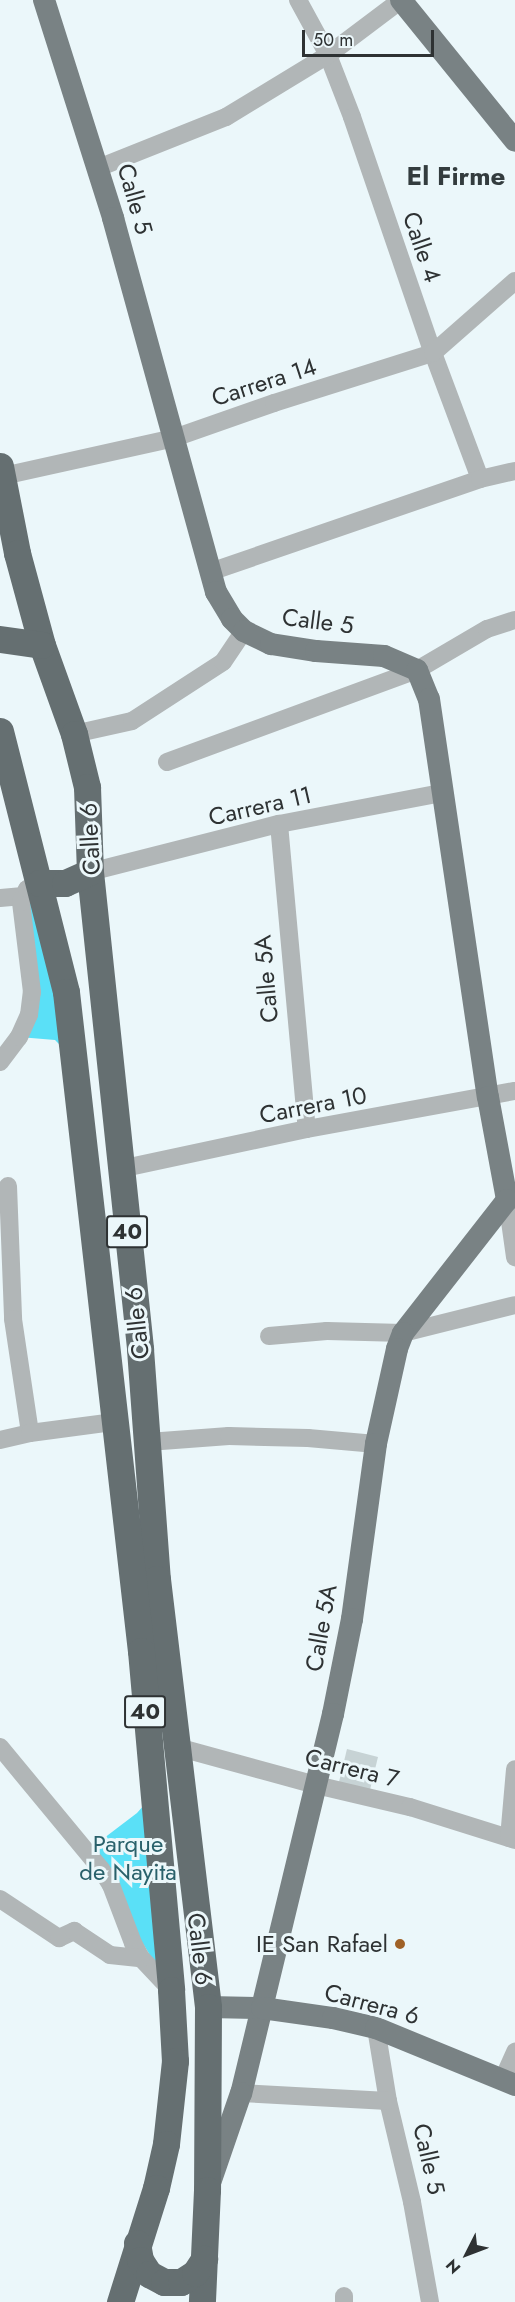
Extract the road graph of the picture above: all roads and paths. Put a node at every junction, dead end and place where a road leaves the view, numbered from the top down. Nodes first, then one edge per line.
1 (44, 0) edge
2 (298, 0) edge
3 (401, 0) edge
4 (328, 55) junction
5 (515, 141) edge
6 (98, 168) junction
7 (515, 281) edge
8 (433, 353) junction
9 (174, 438) junction
10 (1, 471) edge
11 (515, 471) edge
12 (480, 479) junction
13 (210, 572) junction
14 (515, 620) edge
15 (244, 631) junction
16 (0, 639) edge
17 (42, 645) junction
18 (417, 669) junction
19 (0, 731) edge
20 (74, 734) junction
21 (167, 762) dead end
22 (6, 779) edge
23 (442, 793) junction
24 (279, 824) junction
25 (90, 872) junction
26 (31, 889) junction
27 (0, 898) edge
28 (0, 1062) edge
29 (515, 1091) edge
30 (488, 1097) junction
31 (307, 1130) junction
32 (120, 1169) junction
33 (8, 1186) dead end
34 (507, 1200) junction
35 (515, 1257) edge
36 (515, 1305) edge
37 (403, 1334) junction
38 (269, 1336) dead end
39 (114, 1422) junction
40 (30, 1433) junction
41 (0, 1440) edge
42 (148, 1442) junction
43 (376, 1444) junction
44 (0, 1747) edge
45 (177, 1747) junction
46 (515, 1769) edge
47 (316, 1785) junction
48 (512, 1839) edge
49 (0, 1899) edge
50 (141, 1958) junction
51 (171, 1990) junction
52 (208, 2007) junction
53 (262, 2008) junction
54 (376, 2028) junction
55 (515, 2052) edge
56 (509, 2082) edge
57 (241, 2093) junction
58 (388, 2101) junction
59 (207, 2190) junction
60 (137, 2243) junction
61 (204, 2259) junction
62 (120, 2302) edge
63 (202, 2302) edge
64 (430, 2302) edge

1 - 6 main road, Calle 5
2 - 4 street, Calle 4
3 - 4 street
3 - 5 main road
4 - 6 street
4 - 8 street, Calle 4
6 - 9 main road, Calle 5
7 - 8 street, Carrera 14
8 - 9 street, Carrera 14
8 - 12 street, Calle 4
9 - 10 street, Carrera 14
9 - 13 main road, Calle 5
10 - 17 highway, Calle 6 / 40
11 - 12 street
12 - 13 street
13 - 15 main road, Calle 5
14 - 18 street
15 - 18 main road, Calle 5
15 - 20 street
16 - 17 highway
17 - 20 highway, Calle 6 / 40
18 - 21 street
18 - 23 main road
19 - 22 highway, Calle 6 / 40
20 - 25 highway, Calle 6 / 40
22 - 26 highway, Calle 6 / 40
23 - 24 street, Carrera 11
23 - 30 main road
24 - 25 street, Carrera 11
24 - 31 street, Calle 5A
25 - 26 highway
25 - 32 highway, Calle 6 / 40
26 - 27 street
26 - 28 street
26 - 39 highway, Calle 6 / 40
29 - 30 street, Carrera 10
30 - 31 street, Carrera 10
30 - 34 main road
31 - 32 street, Carrera 10
32 - 42 highway, Calle 6 / 40
33 - 40 street
34 - 35 street
34 - 37 main road, Calle 5A
36 - 37 street
37 - 38 street
37 - 43 main road, Calle 5A
39 - 40 street
39 - 51 highway, Calle 6 / 40
40 - 41 street
42 - 43 street
42 - 45 highway, Calle 6 / 40
43 - 47 main road, Calle 5A
44 - 50 street
45 - 47 street, Carrera 7
45 - 52 highway, Calle 6 / 40
46 - 48 street
47 - 48 street, Carrera 7
47 - 53 main road, Calle 5A
49 - 50 street
50 - 51 street
51 - 60 highway, Calle 6 / 40
52 - 53 main road, Carrera 6
52 - 59 highway, Calle 6 / 40
53 - 54 main road, Carrera 6
53 - 57 main road, Calle 5A
54 - 56 main road, Carrera 6
54 - 58 street, Calle 5
55 - 56 street
57 - 58 street
57 - 59 main road, Calle 6
58 - 64 street, Calle 5
59 - 61 highway, Calle 6 / 40
60 - 61 highway
60 - 62 highway, 40
61 - 63 highway, Calle 6 / 40

